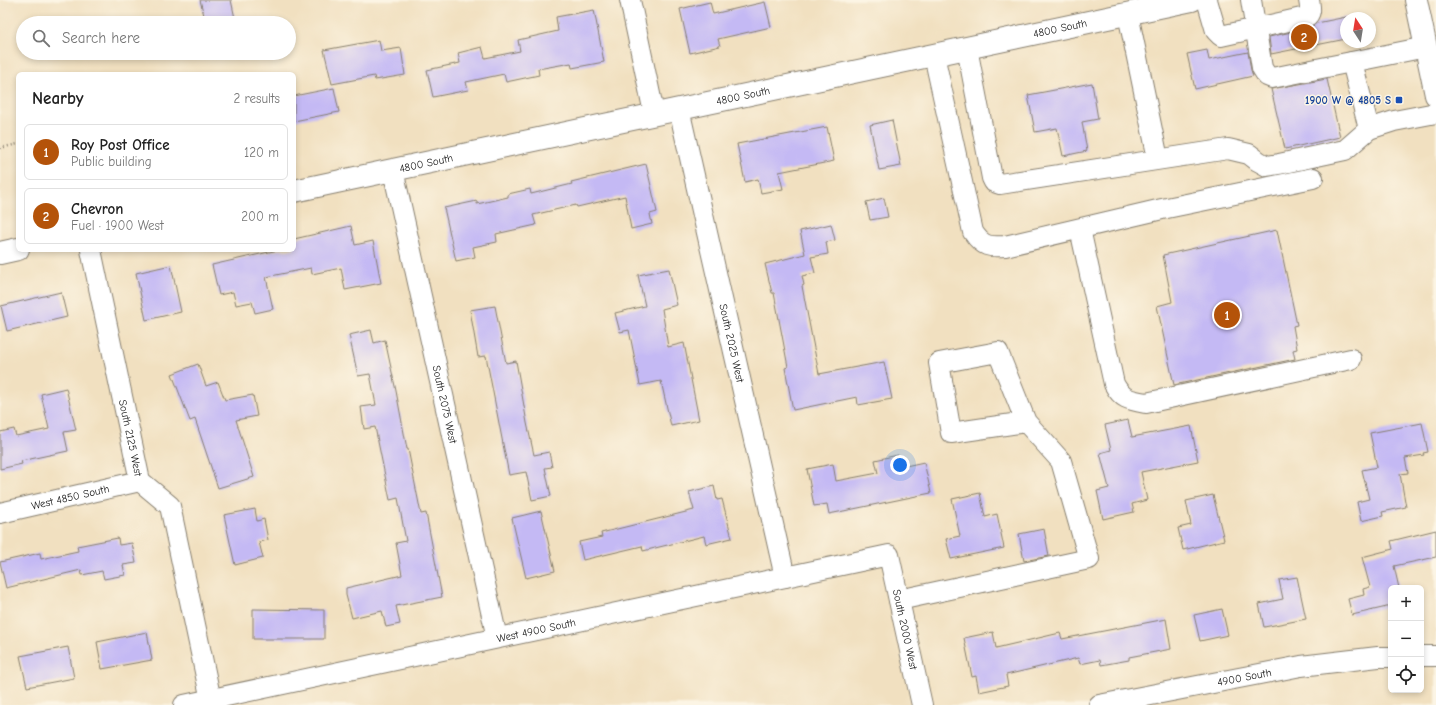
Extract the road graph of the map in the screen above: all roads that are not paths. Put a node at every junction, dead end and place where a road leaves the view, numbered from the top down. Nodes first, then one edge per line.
1 (630, 0) edge
2 (1192, 0) edge
3 (1207, 0) edge
4 (1251, 0) edge
5 (1308, 0) edge
6 (1416, 0) edge
7 (1128, 14) junction
8 (1255, 28) junction
9 (1426, 47) junction
10 (967, 48) junction
11 (934, 55) junction
12 (1352, 62) junction
13 (1436, 96) edge
14 (680, 109) junction
15 (654, 113) junction
16 (1436, 113) edge
17 (1369, 129) junction
18 (1158, 159) junction
19 (393, 170) junction
20 (1313, 178) dead end
21 (296, 190) edge
22 (1080, 229) junction
23 (16, 249) edge
24 (91, 252) edge
25 (0, 253) edge
26 (1351, 359) dead end
27 (1026, 422) junction
28 (140, 481) junction
29 (0, 513) edge
30 (889, 555) joint
31 (784, 577) junction
32 (899, 600) junction
33 (497, 638) junction
34 (1424, 656) edge
35 (1436, 656) edge
36 (1388, 657) edge
37 (212, 702) edge
38 (184, 705) edge
39 (922, 705) edge
40 (1099, 705) edge

1 - 15 street
2 - 7 main road, 4800 South
3 - 8 street
4 - 8 street
5 - 8 street
6 - 9 main road
7 - 10 main road, 4800 South
7 - 18 street
8 - 12 street
9 - 12 street
9 - 13 main road
10 - 11 main road, 4800 South
10 - 18 street
11 - 14 main road, 4800 South
11 - 22 street
12 - 17 street
14 - 15 main road, 4800 South
14 - 31 street, South 2025 West
15 - 19 main road, 4800 South
16 - 17 street
17 - 18 street
19 - 21 main road, 4800 South
19 - 33 street, South 2075 West
20 - 22 street
22 - 26 street
23 - 25 main road
24 - 28 street, South 2125 West
27 - 27 street
27 - 32 street
28 - 29 street, West 4850 South
28 - 37 street, South 2125 West
30 - 31 street, West 4900 South
30 - 32 street, South 2000 West
31 - 33 street, West 4900 South
32 - 39 street, South 2000 West
33 - 37 street, West 4900 South
34 - 35 street
36 - 40 street, 4900 South
37 - 38 street, West 4900 South

